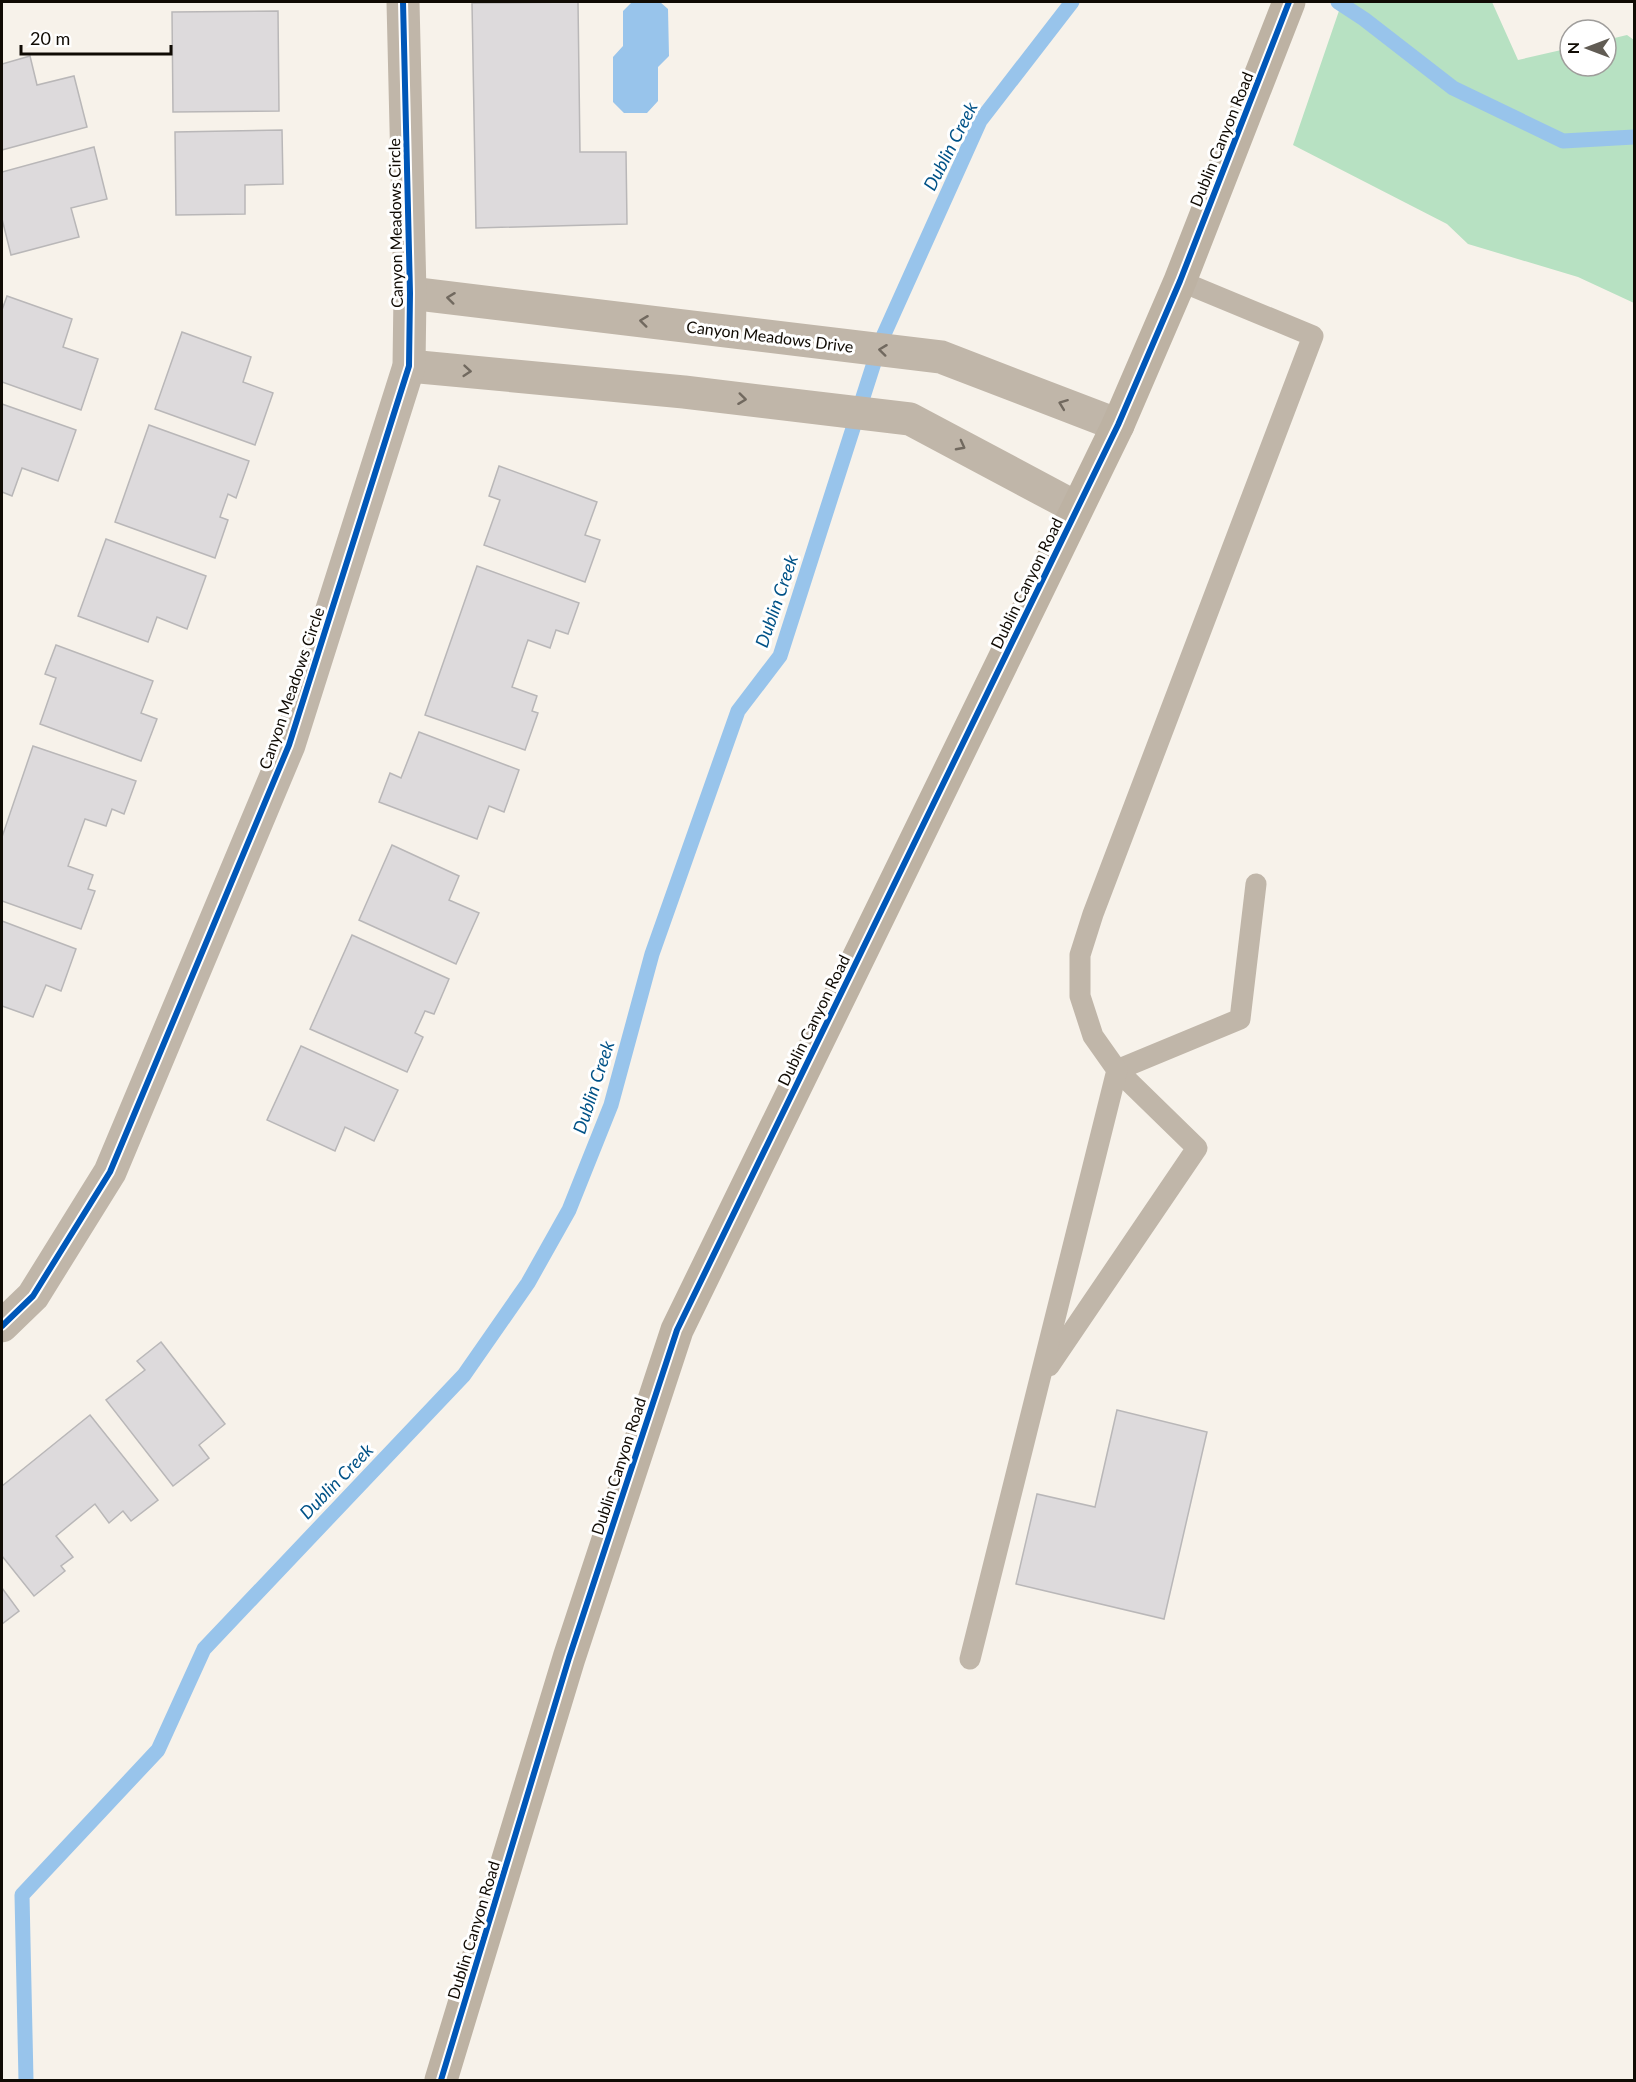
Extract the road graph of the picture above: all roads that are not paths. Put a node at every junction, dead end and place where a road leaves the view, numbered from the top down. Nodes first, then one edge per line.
1 (403, 2) edge
2 (1285, 14) edge
3 (1180, 281) junction
4 (410, 293) junction
5 (409, 366) junction
6 (1118, 425) junction
7 (1077, 508) junction
8 (1256, 885) dead end
9 (1117, 1070) junction
10 (2, 1326) edge
11 (1040, 1379) junction
12 (970, 1659) dead end
13 (441, 2080) edge

1 - 4 street, Canyon Meadows Circle
2 - 3 main road, Dublin Canyon Road
3 - 6 main road, Dublin Canyon Road
3 - 9 lane
4 - 5 street, Canyon Meadows Circle
6 -> 4 street, Canyon Meadows Drive
5 -> 7 street
5 - 10 street, Canyon Meadows Circle
6 - 7 main road, Dublin Canyon Road
7 - 13 main road, Dublin Canyon Road
8 - 9 lane
9 - 11 lane
9 - 11 lane
11 - 12 lane

